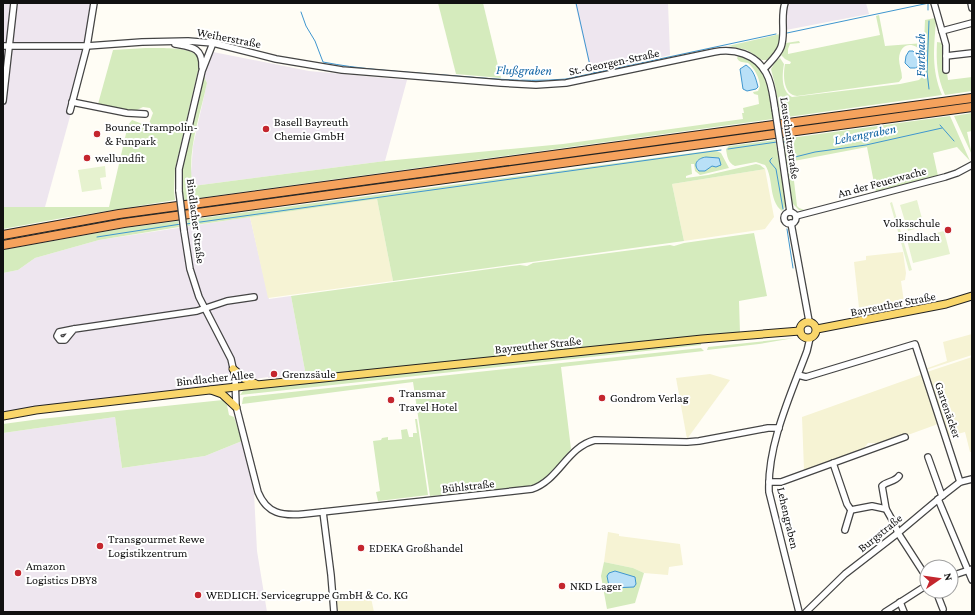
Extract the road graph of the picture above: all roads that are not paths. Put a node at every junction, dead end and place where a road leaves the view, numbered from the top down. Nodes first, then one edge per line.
1 (14, 3) edge
2 (94, 3) edge
3 (785, 3) edge
4 (934, 3) edge
5 (971, 3) edge
6 (972, 8) edge
7 (972, 23) edge
8 (942, 31) junction
9 (164, 41) junction
10 (213, 43) junction
11 (6, 46) edge
12 (87, 46) junction
13 (972, 53) edge
14 (946, 56) junction
15 (764, 69) junction
16 (342, 70) joint
17 (946, 70) dead end
18 (202, 71) junction
19 (972, 98) edge
20 (3, 101) edge
21 (72, 102) junction
22 (972, 107) edge
23 (70, 111) dead end
24 (145, 114) dead end
25 (972, 165) edge
26 (790, 212) junction
27 (796, 216) junction
28 (791, 223) junction
29 (3, 235) edge
30 (3, 245) edge
31 (972, 296) edge
32 (254, 297) dead end
33 (205, 308) junction
34 (809, 321) junction
35 (74, 329) dead end
36 (816, 329) junction
37 (800, 331) junction
38 (810, 338) junction
39 (233, 369) junction
40 (798, 375) junction
41 (278, 382) joint
42 (258, 384) junction
43 (235, 387) junction
44 (209, 390) junction
45 (236, 408) junction
46 (5, 415) edge
47 (779, 428) junction
48 (905, 437) dead end
49 (928, 457) dead end
50 (833, 463) junction
51 (899, 476) dead end
52 (972, 479) edge
53 (769, 482) junction
54 (960, 482) junction
55 (940, 498) junction
56 (850, 510) junction
57 (886, 510) junction
58 (323, 512) junction
59 (845, 530) dead end
60 (898, 533) junction
61 (919, 566) edge
62 (970, 570) edge
63 (959, 573) edge
64 (972, 580) edge
65 (919, 590) edge
66 (939, 599) edge
67 (900, 602) junction
68 (943, 609) dead end
69 (334, 612) edge
70 (799, 612) edge
71 (806, 612) edge
72 (884, 612) edge
73 (904, 612) edge

1 - 11 street
2 - 12 street
3 - 15 street
4 - 8 street
5 - 6 street
7 - 8 street
8 - 14 street
9 - 10 street, Weiherstraße
9 - 12 street, Weiherstraße
9 - 18 street
10 - 16 street, Weiherstraße
10 - 18 street, Bindlacher Straße
11 - 12 street, Weiherstraße
11 - 20 street
12 - 21 street
13 - 14 street
14 - 17 street
15 - 16 street, St.-Georgen-Straße
15 - 26 street, Leuschnitzstraße, bridge
18 - 33 street, Bindlacher Straße, bridge
19 - 29 highway
21 - 23 street
21 - 24 street
22 - 30 highway
25 - 27 street, An der Feuerwache
26 - 27 street
26 - 28 street, Leuschnitzstraße
27 - 28 street
28 - 34 street, Leuschnitzstraße
31 - 36 main road, Bayreuther Straße
32 - 33 street
33 - 35 street
33 - 39 street, Bindlacher Straße
34 - 36 main road
34 - 37 main road
36 - 38 main road
37 - 38 main road
37 - 41 main road, Bayreuther Straße
38 - 40 street, Lehengraben
39 - 42 main road
39 - 43 street, Bindlacher Straße
40 - 47 street, Lehengraben
40 - 54 street, Gartenäcker
41 - 42 main road, Bindlacher Allee
42 - 43 main road, Bindlacher Allee
43 - 44 main road, Bindlacher Allee
43 - 45 street, Bühlstraße
44 - 45 main road
44 - 46 main road, Bindlacher Allee
45 - 58 street, Bühlstraße
47 - 53 street, Lehengraben
47 - 58 street, Bühlstraße
48 - 50 street
49 - 55 street
50 - 53 street
50 - 56 street
51 - 57 street
52 - 54 street, Burgstraße
53 - 70 street, Lehengraben
54 - 55 street, Burgstraße
55 - 60 street, Burgstraße
55 - 62 street
56 - 57 street
56 - 59 street
57 - 60 street
58 - 69 street
60 - 61 street
60 - 71 street, Burgstraße
62 - 63 street
62 - 64 street
65 - 67 street
66 - 68 street
67 - 72 street
67 - 73 street

